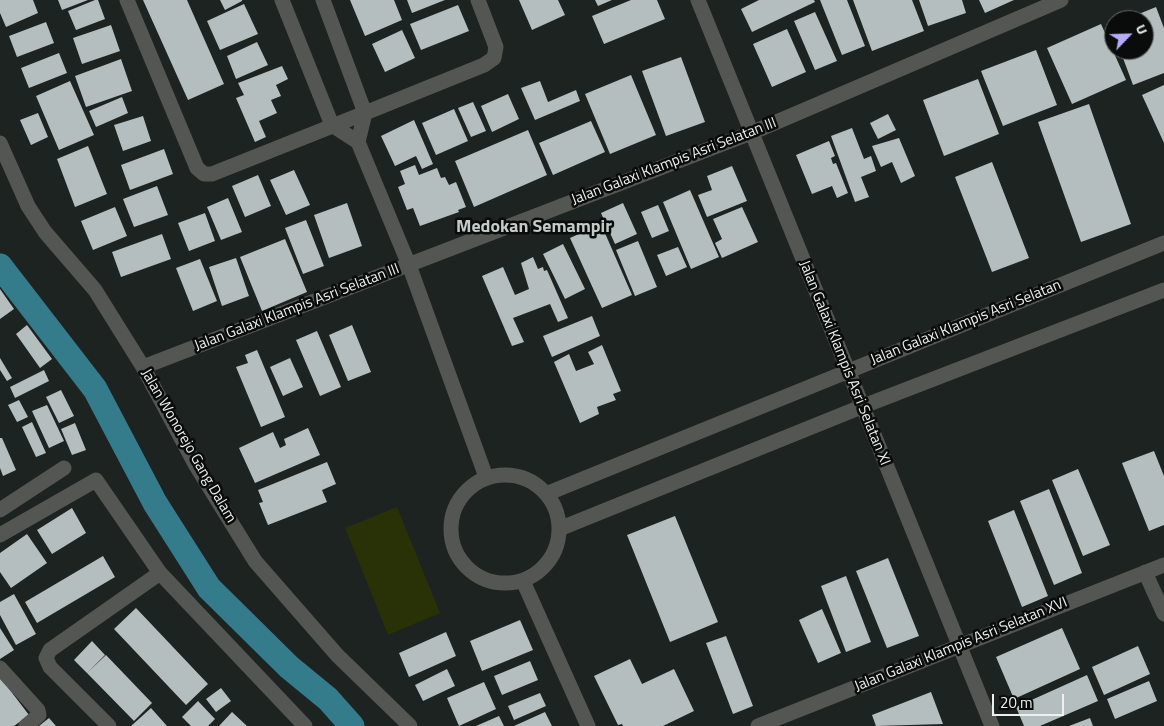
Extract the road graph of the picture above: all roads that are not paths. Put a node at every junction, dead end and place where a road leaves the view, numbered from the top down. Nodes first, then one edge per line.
1 (127, 0) edge
2 (282, 0) edge
3 (323, 0) edge
4 (478, 0) edge
5 (698, 0) edge
6 (1061, 0) edge
7 (365, 113) junction
8 (332, 125) junction
9 (751, 133) junction
10 (358, 142) junction
11 (0, 143) edge
12 (1164, 243) edge
13 (409, 265) junction
14 (1164, 290) edge
15 (143, 367) junction
16 (848, 371) junction
17 (861, 407) junction
18 (64, 468) dead end
19 (486, 477) junction
20 (546, 494) junction
21 (0, 510) edge
22 (560, 529) junction
23 (0, 535) edge
24 (1164, 565) edge
25 (1145, 572) junction
26 (160, 573) junction
27 (524, 581) junction
28 (1164, 614) edge
29 (959, 646) junction
30 (0, 668) edge
31 (786, 721) edge
32 (107, 725) edge
33 (26, 726) edge
34 (305, 726) edge
35 (410, 726) edge
36 (588, 726) edge
37 (758, 726) edge
38 (992, 726) edge

1 - 8 street
2 - 8 street
3 - 7 street
4 - 7 street
5 - 9 street, Jalan Galaxi Klampis Asri Selatan XI
6 - 9 street, Jalan Galaxi Klampis Asri Selatan III
7 - 8 street
7 - 10 street
8 - 10 street
9 - 13 street, Jalan Galaxi Klampis Asri Selatan III
9 - 16 street, Jalan Galaxi Klampis Asri Selatan XI
10 - 13 street
11 - 15 street, Jalan Wonorejo Gang Dalam
12 - 16 street, Jalan Galaxi Klampis Asri Selatan
13 - 15 street, Jalan Galaxi Klampis Asri Selatan III
13 - 19 street
14 - 17 street
15 - 35 street, Jalan Wonorejo Gang Dalam
16 - 17 street, Jalan Galaxi Klampis Asri Selatan XI
16 - 20 street, Jalan Galaxi Klampis Asri Selatan
17 - 22 street
17 - 29 street, Jalan Galaxi Klampis Asri Selatan XI
18 - 21 street
19 - 20 street
19 - 27 street
20 - 22 street
22 - 27 street
23 - 26 street
24 - 25 street, Jalan Galaxi Klampis Asri Selatan XVI
25 - 28 street
25 - 29 street, Jalan Galaxi Klampis Asri Selatan XVI
26 - 32 street
26 - 34 street
27 - 36 street
29 - 31 street, Jalan Galaxi Klampis Asri Selatan XVI
29 - 38 street, Jalan Galaxi Klampis Asri Selatan XI
30 - 33 street
31 - 37 street, Jalan Galaxi Klampis Asri Selatan XVI

